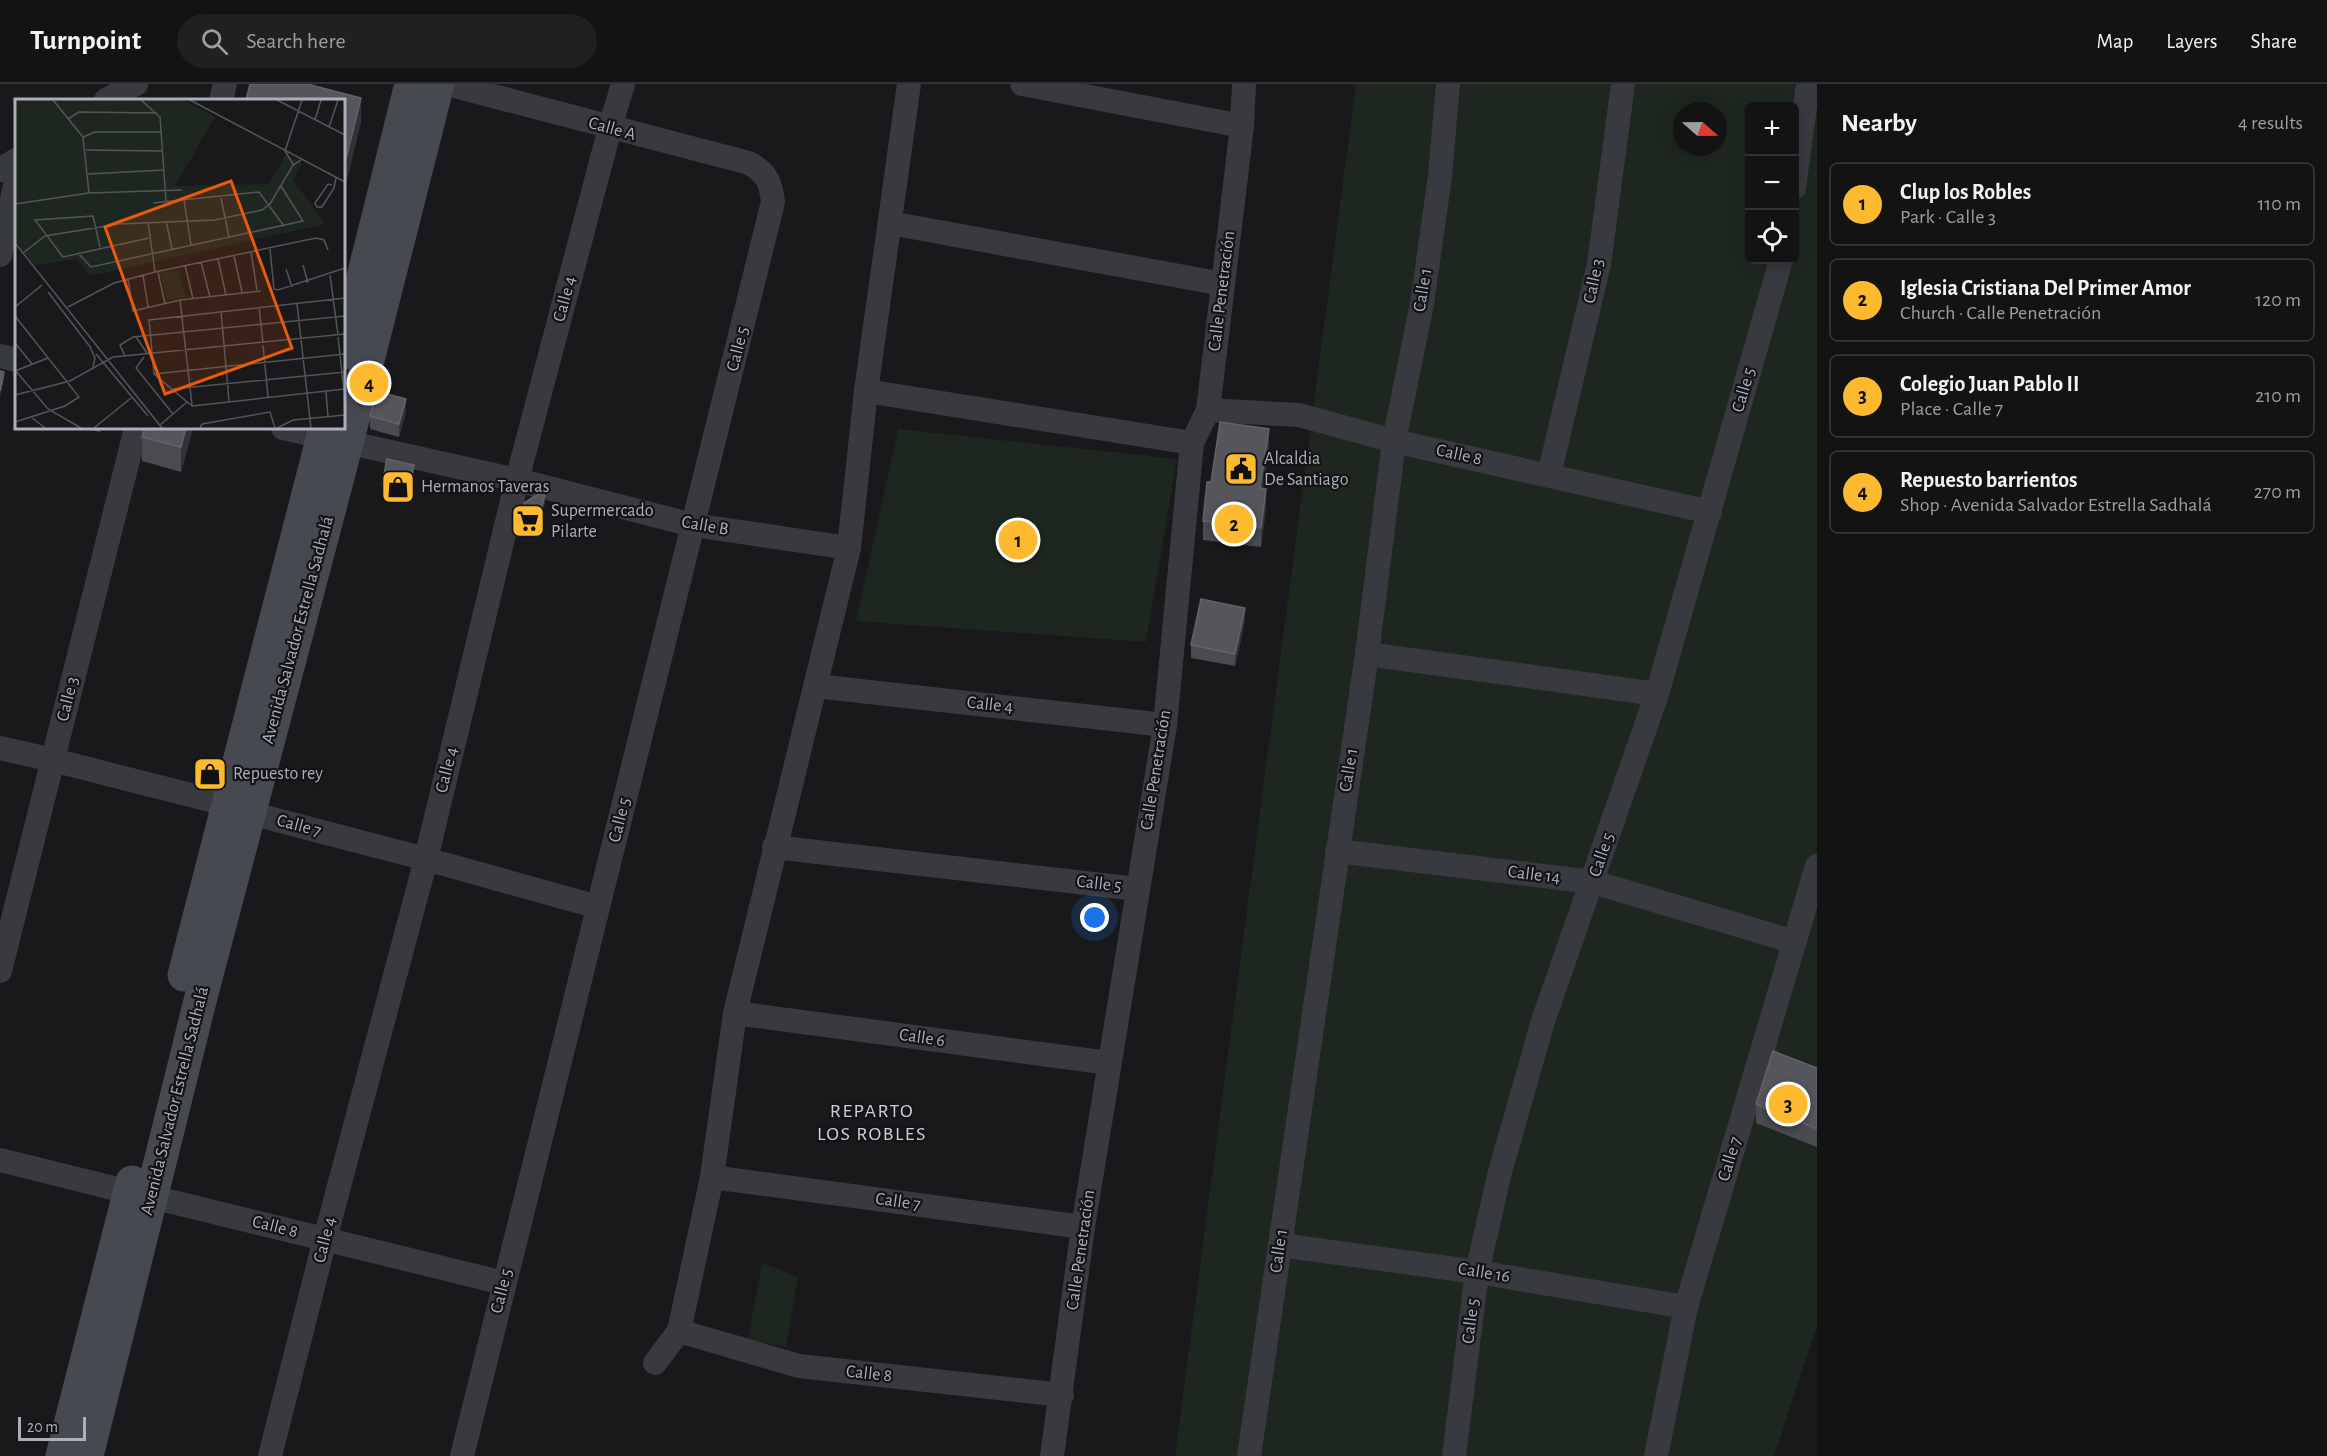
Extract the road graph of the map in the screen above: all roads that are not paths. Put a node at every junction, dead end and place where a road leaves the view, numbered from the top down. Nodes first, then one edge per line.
1 (136, 84) edge
2 (225, 84) edge
3 (411, 84) edge
4 (438, 84) edge
5 (447, 84) edge
6 (623, 84) edge
7 (909, 84) edge
8 (1022, 84) edge
9 (1244, 84) edge
10 (1448, 84) edge
11 (1623, 84) edge
12 (1808, 84) edge
13 (108, 99) edge
14 (221, 99) edge
15 (1242, 126) junction
16 (610, 128) junction
17 (1798, 156) edge
18 (15, 161) edge
19 (0, 170) edge
20 (771, 184) joint
21 (15, 187) edge
22 (890, 223) junction
23 (0, 255) edge
24 (1780, 264) edge
25 (1223, 284) junction
26 (345, 349) edge
27 (0, 356) edge
28 (15, 360) edge
29 (345, 390) edge
30 (866, 391) junction
31 (1208, 410) junction
32 (136, 429) edge
33 (289, 429) edge
34 (331, 436) edge
35 (1394, 441) junction
36 (1192, 443) junction
37 (1549, 475) junction
38 (517, 480) junction
39 (1710, 512) junction
40 (693, 525) junction
41 (849, 548) junction
42 (1367, 654) junction
43 (816, 686) junction
44 (1657, 694) junction
45 (1165, 725) junction
46 (0, 748) edge
47 (53, 760) junction
48 (238, 809) junction
49 (774, 847) junction
50 (1337, 851) junction
51 (426, 859) junction
52 (1817, 866) edge
53 (1593, 882) junction
54 (1137, 888) junction
55 (598, 907) junction
56 (1795, 942) junction
57 (0, 971) edge
58 (735, 1012) junction
59 (1109, 1063) junction
60 (0, 1160) edge
61 (712, 1177) junction
62 (141, 1195) junction
63 (1083, 1227) junction
64 (325, 1239) junction
65 (1280, 1245) junction
66 (1477, 1272) junction
67 (504, 1283) junction
68 (1686, 1307) junction
69 (679, 1331) junction
70 (655, 1363) dead end
71 (1062, 1395) junction
72 (62, 1456) edge
73 (87, 1456) edge
74 (270, 1456) edge
75 (462, 1456) edge
76 (1052, 1456) edge
77 (1249, 1456) edge
78 (1454, 1456) edge
79 (1656, 1456) edge

1 - 13 street
2 - 14 street
3 - 26 main road
4 - 29 main road, Avenida Salvador Estrella Sadhalá
5 - 16 street, Calle A
6 - 16 street, Calle 4
7 - 22 street
8 - 15 street
9 - 15 street, Calle Penetración
10 - 35 street, Calle 1
11 - 37 street, Calle 3
12 - 17 street
15 - 25 street, Calle Penetración
16 - 20 street, Calle A
16 - 38 street, Calle 4
18 - 19 street
20 - 40 street, Calle 5
21 - 23 street
22 - 25 street
22 - 30 street
24 - 39 street, Calle 5
25 - 31 street, Calle Penetración
27 - 28 street
30 - 36 street
30 - 41 street
31 - 35 street, Calle 8
31 - 36 street, Calle Penetración
32 - 47 street, Calle 3
33 - 34 street, Calle B
34 - 38 street, Calle B
34 - 48 main road, Avenida Salvador Estrella Sadhalá
35 - 37 street, Calle 8
35 - 42 street, Calle 1
36 - 45 street, Calle Penetración
37 - 39 street, Calle 8
38 - 40 street, Calle B
38 - 51 street, Calle 4
39 - 44 street, Calle 5
40 - 41 street, Calle B
40 - 55 street, Calle 5
41 - 43 street
42 - 44 street
42 - 50 street, Calle 1
43 - 45 street, Calle 4
43 - 49 street
44 - 53 street, Calle 5
45 - 54 street, Calle Penetración
46 - 47 street, Calle 7
47 - 48 street, Calle 7
47 - 57 street, Calle 3
48 - 51 street, Calle 7
48 - 62 main road, Avenida Salvador Estrella Sadhalá
49 - 54 street, Calle 5
49 - 58 street
50 - 53 street, Calle 14
50 - 65 street, Calle 1
51 - 55 street, Calle 7
51 - 64 street, Calle 4
52 - 56 street, Calle 7
53 - 56 street, Calle 14
53 - 66 street, Calle 5
54 - 59 street, Calle Penetración
55 - 67 street, Calle 5
56 - 68 street, Calle 7
58 - 59 street, Calle 6
58 - 61 street
59 - 63 street, Calle Penetración
60 - 62 street, Calle 8
61 - 63 street, Calle 7
61 - 69 street
62 - 64 street, Calle 8
62 - 72 main road, Avenida Salvador Estrella Sadhalá
62 - 73 main road, Avenida Salvador Estrella Sadhalá
63 - 71 street, Calle Penetración
64 - 67 street, Calle 8
64 - 74 street, Calle 4
65 - 66 street, Calle 16
65 - 77 street, Calle 1
66 - 68 street, Calle 16
66 - 78 street, Calle 5
67 - 75 street, Calle 5
68 - 79 street, Calle 7
69 - 70 street
69 - 71 street, Calle 8
71 - 76 street, Calle Penetración

